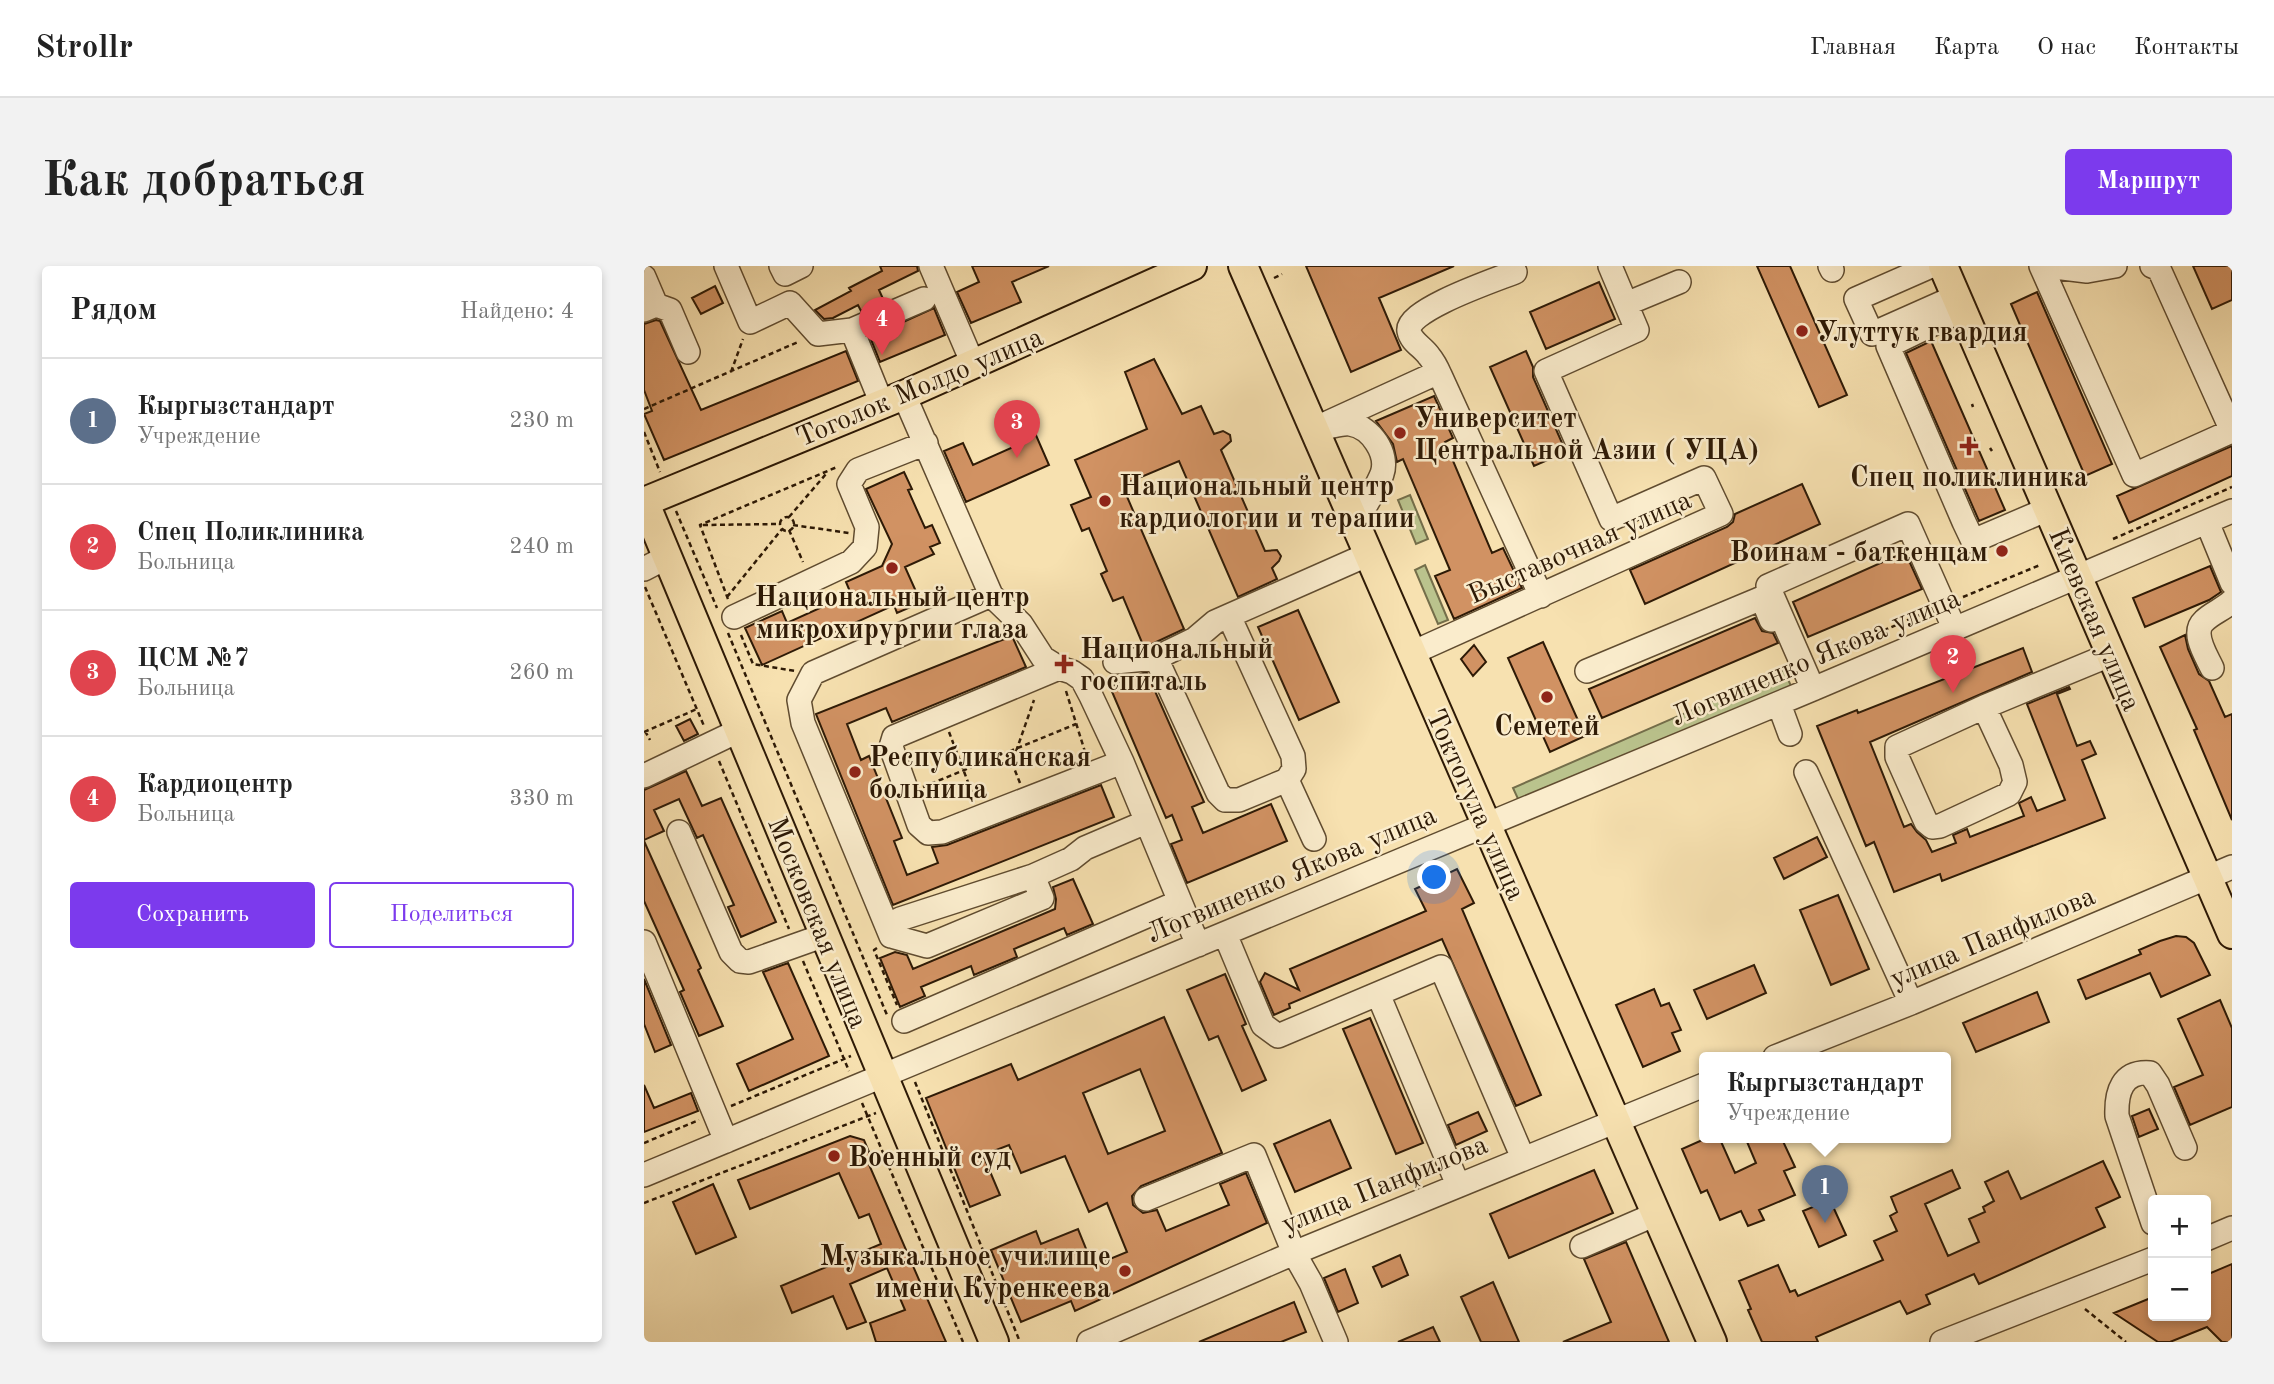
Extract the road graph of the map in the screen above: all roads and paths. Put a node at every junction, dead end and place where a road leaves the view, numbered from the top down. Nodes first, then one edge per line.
1 (726, 266) edge
2 (781, 266) edge
3 (801, 266) edge
4 (931, 266) edge
5 (1192, 266) edge
6 (1243, 266) edge
7 (1610, 266) edge
8 (1931, 266) edge
9 (1943, 266) edge
10 (2043, 266) edge
11 (2115, 266) edge
12 (2152, 266) edge
13 (1515, 272) dead end
14 (1282, 274) dead end
15 (644, 278) edge
16 (1273, 278) dead end
17 (1679, 282) dead end
18 (924, 299) dead end
19 (1959, 303) junction
20 (1626, 304) junction
21 (650, 308) edge
22 (750, 322) junction
23 (852, 330) junction
24 (818, 334) junction
25 (688, 352) dead end
26 (973, 365) junction
27 (731, 372) junction
28 (1440, 375) junction
29 (893, 399) junction
30 (644, 409) edge
31 (1314, 429) junction
32 (644, 432) edge
33 (926, 443) junction
34 (839, 466) dead end
35 (828, 471) junction
36 (2232, 487) edge
37 (652, 498) edge
38 (2048, 509) junction
39 (2232, 511) edge
40 (789, 517) junction
41 (2207, 522) junction
42 (1355, 523) junction
43 (780, 524) junction
44 (793, 525) junction
45 (700, 526) junction
46 (782, 529) junction
47 (789, 530) junction
48 (866, 535) junction
49 (2109, 541) dead end
50 (1369, 554) junction
51 (656, 563) edge
52 (2040, 565) dead end
53 (2078, 577) junction
54 (812, 580) junction
55 (2232, 583) edge
56 (991, 595) junction
57 (1541, 596) junction
58 (1953, 601) dead end
59 (2232, 601) edge
60 (725, 611) junction
61 (1928, 612) dead end
62 (1228, 616) junction
63 (1955, 630) junction
64 (1412, 653) junction
65 (2112, 654) junction
66 (1156, 658) junction
67 (1115, 662) dead end
68 (2212, 668) dead end
69 (1792, 669) junction
70 (1051, 671) junction
71 (1587, 671) dead end
72 (806, 686) junction
73 (1808, 691) junction
74 (1779, 704) junction
75 (1983, 707) junction
76 (697, 709) dead end
77 (943, 716) junction
78 (1076, 724) junction
79 (740, 730) junction
80 (645, 731) edge
81 (1790, 734) dead end
82 (650, 740) dead end
83 (1016, 749) junction
84 (1122, 762) junction
85 (963, 770) junction
86 (1806, 772) dead end
87 (1093, 774) junction
88 (644, 776) edge
89 (1287, 780) junction
90 (907, 793) junction
91 (1026, 799) junction
92 (980, 817) junction
93 (1146, 822) junction
94 (1487, 825) junction
95 (679, 832) dead end
96 (1314, 839) dead end
97 (2220, 873) edge
98 (1032, 876) junction
99 (1180, 902) junction
100 (1224, 934) junction
101 (2232, 934) edge
102 (825, 935) junction
103 (891, 936) junction
104 (644, 942) edge
105 (1198, 945) junction
106 (1378, 994) junction
107 (1911, 1003) junction
108 (898, 1023) junction
109 (872, 1049) junction
110 (1788, 1052) edge
111 (896, 1069) junction
112 (1699, 1086) edge
113 (896, 1105) junction
114 (715, 1113) junction
115 (1615, 1121) junction
116 (726, 1140) junction
117 (644, 1143) edge
118 (2185, 1148) dead end
119 (1523, 1158) junction
120 (644, 1175) edge
121 (1458, 1185) junction
122 (1146, 1199) dead end
123 (644, 1203) edge
124 (2148, 1208) edge
125 (1656, 1214) junction
126 (2232, 1228) edge
127 (2211, 1237) edge
128 (1582, 1246) dead end
129 (1294, 1253) junction
130 (2148, 1261) edge
131 (2085, 1309) dead end
132 (994, 1342) edge
133 (1020, 1342) edge
134 (1089, 1342) edge
135 (1336, 1342) edge
136 (1712, 1342) edge
137 (1942, 1342) edge
138 (2126, 1342) edge

1 - 22 street
2 - 3 street
4 - 26 street
5 - 26 main road, Тоголок Молдо улица
6 - 31 main road, Токтогула улица
7 - 20 street
8 - 19 street
9 - 19 main road, Киевская улица
10 - 11 street
10 - 12 street
13 - 28 street
14 - 16 path
15 - 21 street
17 - 20 street
18 - 23 street
19 - 38 main road, Киевская улица
19 - 38 street
20 - 57 street, Выставочная улица
21 - 25 street
22 - 24 street
22 - 27 path
23 - 24 street
23 - 29 street
24 - 27 path
26 - 29 main road, Тоголок Молдо улица
27 - 30 path
28 - 31 street
28 - 57 street
29 - 33 street
29 - 37 main road, Тоголок Молдо улица
31 - 42 main road, Токтогула улица
31 - 42 street
32 - 37 path
33 - 48 street
33 - 56 street
34 - 35 path
35 - 40 path
35 - 45 path
36 - 49 path
37 - 51 main road, Московская улица
37 - 60 path
38 - 53 main road, Киевская улица
39 - 41 street, Логвиненко Якова улица
40 - 43 path
40 - 44 path
41 - 53 street, Логвиненко Якова улица
41 - 55 street
42 - 50 main road, Токтогула улица
43 - 45 path
43 - 46 path
44 - 47 path
44 - 48 path
45 - 60 path
46 - 47 path
46 - 60 path
47 - 54 path
48 - 54 street
50 - 62 street
50 - 64 main road, Токтогула улица
51 - 79 main road, Московская улица
52 - 58 path
53 - 63 street, Логвиненко Якова улица
53 - 65 main road, Киевская улица
54 - 60 street
56 - 70 street
56 - 72 street
57 - 64 street, Выставочная улица
59 - 68 street
60 - 72 path
60 - 108 path
61 - 69 path
62 - 66 street
62 - 89 street
63 - 73 street, Логвиненко Якова улица
63 - 73 street
64 - 94 main road, Токтогула улица
65 - 75 street
65 - 97 main road, Киевская улица
66 - 67 street
66 - 89 street
69 - 71 street
69 - 73 street
70 - 77 street
70 - 78 path
70 - 83 path
70 - 84 street
72 - 103 street
73 - 74 street, Логвиненко Якова улица
74 - 81 street
74 - 94 street, Логвиненко Якова улица
75 - 75 street
76 - 80 path
77 - 85 path
77 - 90 street
78 - 83 path
78 - 87 path
79 - 88 street
79 - 102 main road, Московская улица
80 - 82 path
83 - 85 path
83 - 91 path
84 - 87 street
84 - 93 street
85 - 90 path
85 - 92 path
86 - 107 street
87 - 91 street
89 - 96 street
90 - 92 street
91 - 92 street
93 - 98 street
93 - 99 street
94 - 100 street, Логвиненко Якова улица
94 - 115 main road, Токтогула улица
95 - 102 street
97 - 101 main road, Киевская улица
97 - 107 street, улица Панфилова
98 - 103 street
98 - 103 street
99 - 105 street
99 - 108 street
100 - 105 street, Логвиненко Якова улица
100 - 106 street
102 - 109 main road, Московская улица
103 - 108 path
104 - 114 street
105 - 111 street, Логвиненко Якова улица
106 - 119 street
106 - 121 street
107 - 110 street, улица Панфилова
109 - 111 main road, Московская улица
109 - 114 path
111 - 113 main road, Московская улица
111 - 116 street, Логвиненко Якова улица
111 - 133 path
112 - 115 street, улица Панфилова
113 - 123 path
113 - 132 main road, Московская улица
114 - 116 street
114 - 117 path
115 - 119 street, улица Панфилова
115 - 125 main road, Токтогула улица
116 - 120 street, Логвиненко Якова улица
118 - 124 street
119 - 121 street, улица Панфилова
121 - 129 street, улица Панфилова
122 - 129 street
125 - 128 street
125 - 136 main road, Токтогула улица
126 - 127 street
129 - 134 street, улица Панфилова
129 - 135 street
130 - 137 street
131 - 138 path

